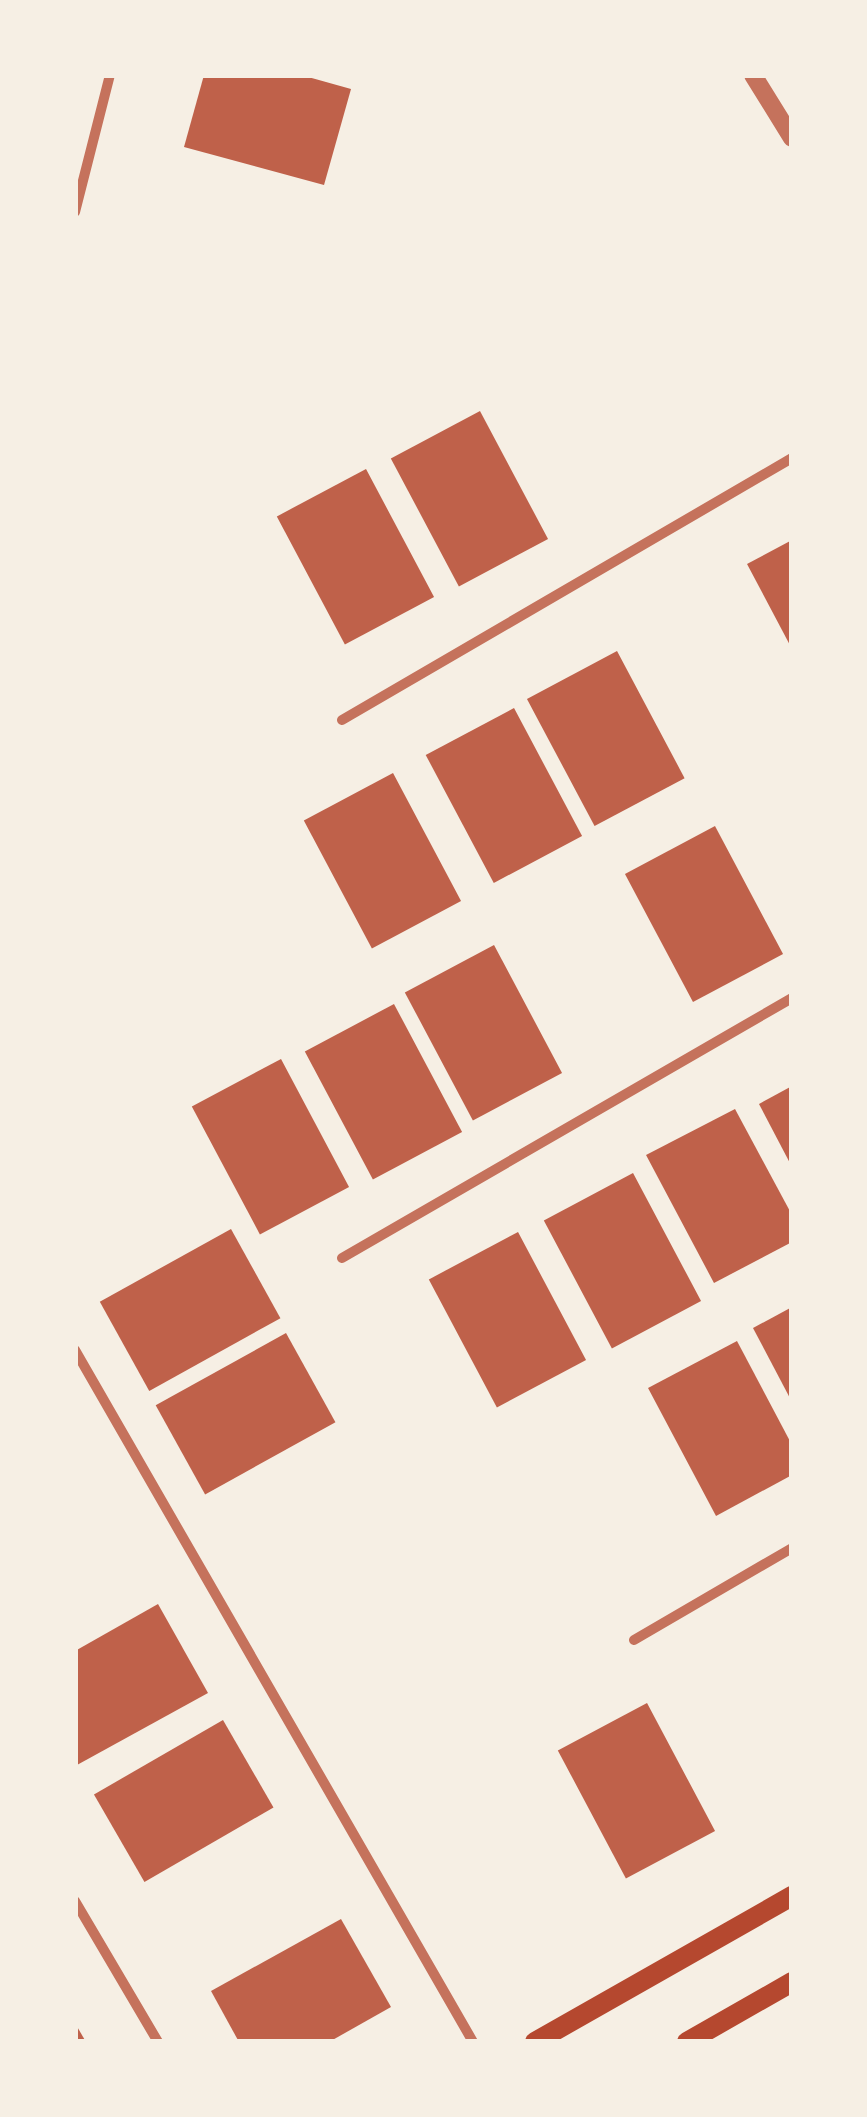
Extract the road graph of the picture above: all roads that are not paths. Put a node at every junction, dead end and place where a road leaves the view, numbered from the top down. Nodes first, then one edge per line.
1 (110, 75) edge
2 (753, 75) edge
3 (792, 138) edge
4 (75, 212) edge
5 (792, 458) edge
6 (342, 720) dead end
7 (792, 998) edge
8 (342, 1258) dead end
9 (75, 1350) edge
10 (792, 1548) edge
11 (634, 1640) dead end
12 (792, 1896) edge
13 (75, 1901) edge
14 (792, 1982) edge
15 (158, 2042) edge
16 (474, 2042) edge
17 (534, 2042) edge
18 (688, 2042) edge

1 - 4 street
2 - 3 street
5 - 6 street
7 - 8 street
9 - 16 street
10 - 11 street
12 - 17 main road
13 - 15 street
14 - 18 main road

